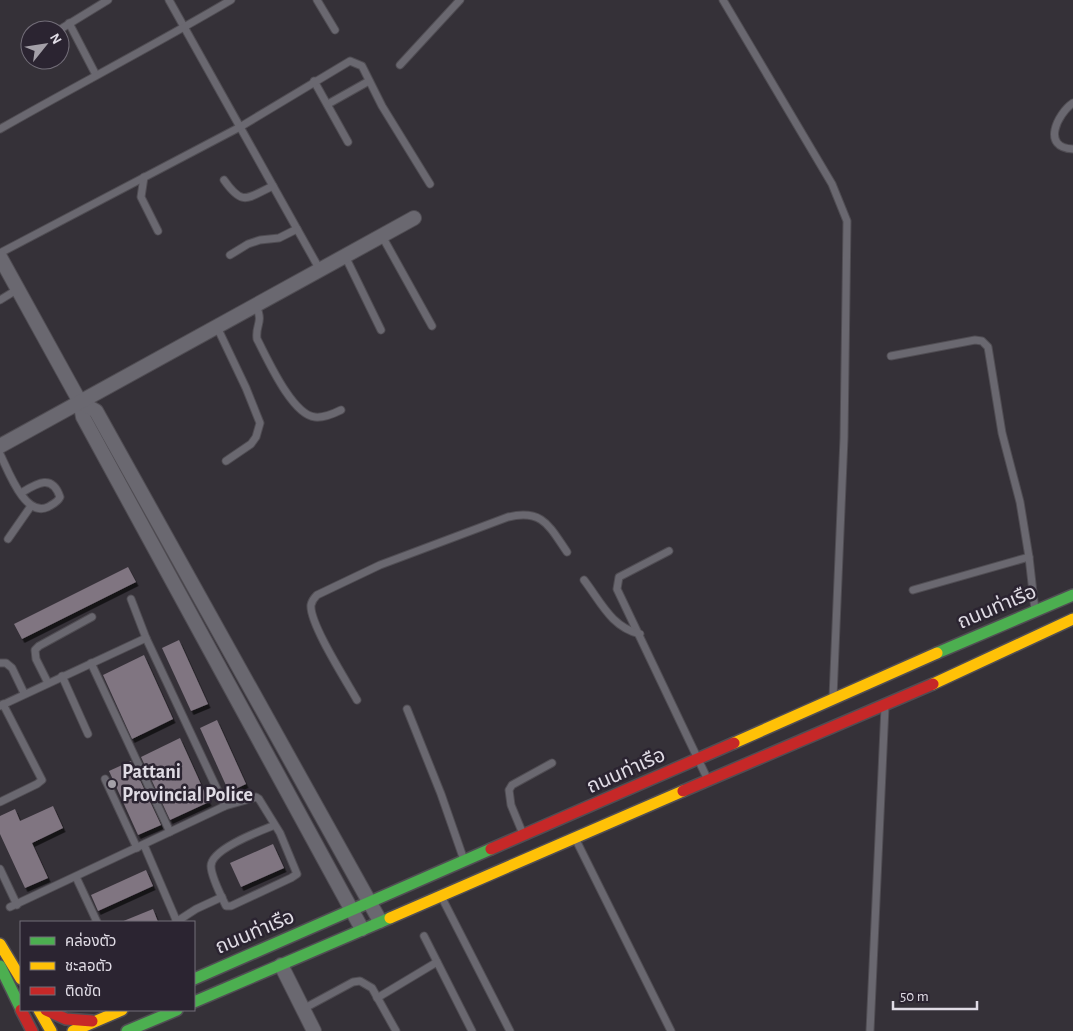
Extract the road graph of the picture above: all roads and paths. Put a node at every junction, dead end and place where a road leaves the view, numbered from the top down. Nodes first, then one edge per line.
1 (108, 0) edge
2 (169, 0) edge
3 (231, 0) edge
4 (317, 0) edge
5 (460, 0) edge
6 (724, 0) edge
7 (70, 23) edge
8 (70, 26) edge
9 (184, 28) junction
10 (335, 30) dead end
11 (400, 65) dead end
12 (96, 75) junction
13 (314, 81) junction
14 (369, 81) junction
15 (1073, 103) edge
16 (328, 104) junction
17 (240, 127) junction
18 (0, 129) edge
19 (348, 142) dead end
20 (1073, 148) edge
21 (144, 177) junction
22 (224, 180) dead end
23 (430, 184) dead end
24 (273, 186) junction
25 (414, 218) dead end
26 (297, 229) junction
27 (158, 231) dead end
28 (382, 236) junction
29 (0, 255) edge
30 (230, 255) dead end
31 (345, 256) junction
32 (320, 270) junction
33 (18, 289) junction
34 (0, 300) edge
35 (256, 305) junction
36 (432, 326) dead end
37 (217, 327) junction
38 (381, 330) dead end
39 (891, 356) dead end
40 (80, 402) junction
41 (341, 410) dead end
42 (0, 446) edge
43 (0, 454) edge
44 (226, 461) dead end
45 (21, 493) junction
46 (31, 506) junction
47 (8, 539) dead end
48 (669, 551) dead end
49 (567, 552) dead end
50 (1029, 557) junction
51 (584, 580) dead end
52 (913, 590) dead end
53 (1073, 594) edge
54 (131, 599) dead end
55 (1035, 611) junction
56 (92, 617) dead end
57 (1073, 619) edge
58 (640, 634) junction
59 (146, 638) junction
60 (0, 663) edge
61 (91, 663) junction
62 (62, 676) junction
63 (48, 682) junction
64 (24, 694) junction
65 (357, 700) dead end
66 (833, 700) junction
67 (2, 705) edge
68 (885, 705) junction
69 (407, 709) dead end
70 (88, 734) dead end
71 (699, 759) junction
72 (552, 763) dead end
73 (104, 779) dead end
74 (709, 781) junction
75 (0, 802) edge
76 (225, 806) junction
77 (275, 825) junction
78 (170, 832) junction
79 (524, 836) junction
80 (575, 838) junction
81 (144, 844) junction
82 (137, 848) junction
83 (464, 862) junction
84 (0, 869) edge
85 (76, 877) junction
86 (441, 896) junction
87 (222, 898) junction
88 (370, 903) junction
89 (352, 911) junction
90 (97, 921) edge
91 (177, 921) edge
92 (178, 921) edge
93 (380, 921) junction
94 (362, 929) junction
95 (424, 936) dead end
96 (0, 944) edge
97 (437, 962) junction
98 (280, 965) junction
99 (0, 966) edge
100 (20, 977) edge
101 (195, 979) edge
102 (377, 998) junction
103 (195, 1002) edge
104 (20, 1007) edge
105 (303, 1009) junction
106 (22, 1011) edge
107 (40, 1011) edge
108 (48, 1011) edge
109 (120, 1011) edge
110 (174, 1011) edge
111 (96, 1021) junction
112 (20, 1031) edge
113 (32, 1031) edge
114 (51, 1031) edge
115 (73, 1031) edge
116 (127, 1031) edge
117 (314, 1031) edge
118 (396, 1031) edge
119 (472, 1031) edge
120 (510, 1031) edge
121 (671, 1031) edge
122 (870, 1031) edge

1 - 7 lane
2 - 9 lane
3 - 9 lane
4 - 10 lane
5 - 11 lane
6 - 66 lane
8 - 12 lane
9 - 12 lane
9 - 17 lane
12 - 18 lane
13 - 14 lane
13 - 16 lane
13 - 17 lane
14 - 16 lane
14 - 23 lane
15 - 20 lane
16 - 19 lane
17 - 21 lane
17 - 24 lane
21 - 27 lane
21 - 29 lane
22 - 24 lane
24 - 26 lane
25 - 28 street
26 - 30 lane
26 - 32 lane
28 - 31 street
28 - 36 lane
29 - 33 street
31 - 32 street
31 - 38 lane
32 - 35 street
33 - 34 lane
33 - 40 street
35 - 37 street
35 - 41 lane
37 - 40 street
37 - 44 lane
39 - 50 lane
40 - 42 street
40 - 88 street
40 - 89 street
43 - 45 lane
45 - 46 lane
45 - 46 lane
46 - 47 lane
48 - 58 lane
49 - 65 lane
50 - 52 lane
50 - 55 lane
51 - 58 lane
53 - 55 street, ถนนท่าเรือ
54 - 59 lane
55 - 66 street, ถนนท่าเรือ
56 - 63 lane
57 - 68 street, ถนนท่าเรือ
58 - 71 lane
59 - 61 lane
59 - 76 lane
60 - 64 lane
61 - 62 lane
61 - 78 lane
62 - 63 lane
62 - 70 lane
63 - 64 lane
64 - 67 lane
66 - 71 street, ถนนท่าเรือ
67 - 75 lane
68 - 74 street, ถนนท่าเรือ
68 - 122 lane
69 - 83 lane
71 - 74 lane
71 - 79 street, ถนนท่าเรือ
72 - 79 lane
73 - 82 lane
74 - 80 street, ถนนท่าเรือ
76 - 77 lane
76 - 78 lane
77 - 87 lane
77 - 87 lane
78 - 81 lane
79 - 83 street, ถนนท่าเรือ
80 - 86 street, ถนนท่าเรือ
80 - 121 lane
81 - 82 lane
81 - 91 lane
82 - 85 lane
83 - 88 street, ถนนท่าเรือ
84 - 85 lane
85 - 90 lane
86 - 93 street, ถนนท่าเรือ
86 - 120 lane
87 - 92 lane
88 - 89 street, ถนนท่าเรือ
88 - 93 street
89 - 94 street
89 - 101 street, ถนนท่าเรือ
93 - 94 street, ถนนท่าเรือ
94 - 98 street, ถนนท่าเรือ
95 - 97 lane
96 - 100 street
97 - 102 lane
97 - 119 lane
98 - 103 street, ถนนท่าเรือ
98 - 105 street
99 - 104 street
102 - 105 lane
102 - 118 lane
105 - 117 street
106 - 112 street
106 - 113 street
107 - 114 street
108 - 111 street
109 - 111 street
110 - 116 street
111 - 115 street

